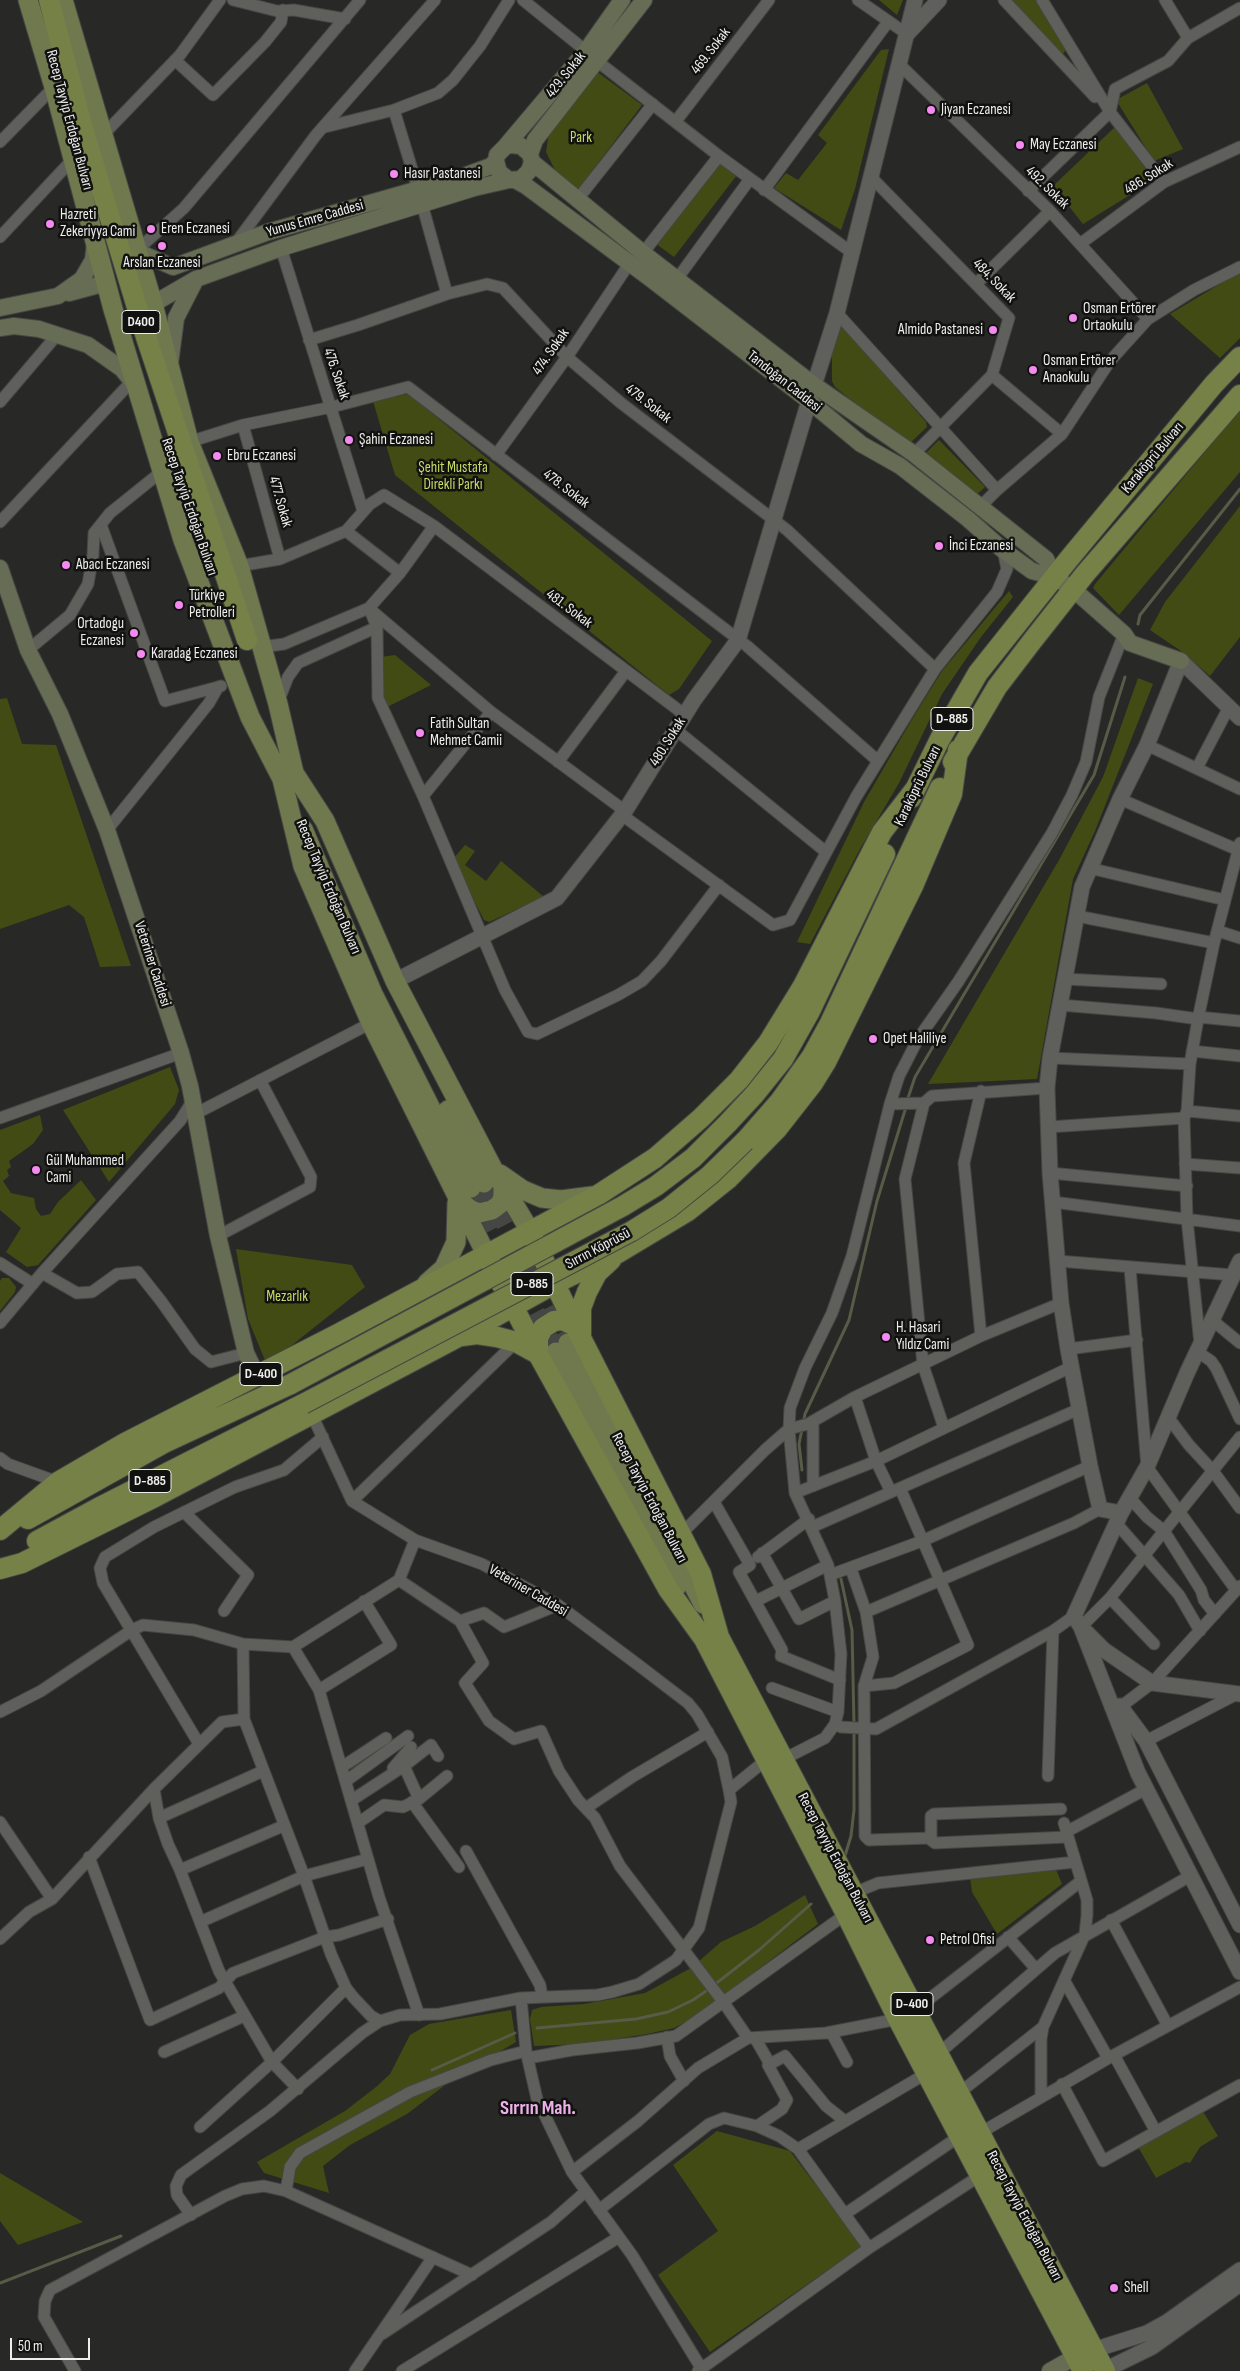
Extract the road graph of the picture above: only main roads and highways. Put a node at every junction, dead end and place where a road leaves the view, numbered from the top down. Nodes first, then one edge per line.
1 (28, 0) edge
2 (36, 0) edge
3 (49, 0) edge
4 (63, 0) edge
5 (622, 0) edge
6 (644, 0) edge
7 (591, 56) junction
8 (505, 147) junction
9 (531, 158) junction
10 (496, 161) junction
11 (512, 180) junction
12 (420, 197) junction
13 (95, 243) junction
14 (136, 251) junction
15 (196, 279) junction
16 (106, 283) junction
17 (58, 296) junction
18 (153, 304) junction
19 (0, 308) edge
20 (0, 328) edge
21 (1240, 357) edge
22 (170, 365) junction
23 (135, 384) junction
24 (1240, 395) edge
25 (0, 568) edge
26 (1055, 577) junction
27 (1074, 590) junction
28 (248, 642) junction
29 (1181, 661) road end
30 (958, 750) junction
31 (288, 776) junction
32 (916, 788) junction
33 (728, 1123) joint
34 (745, 1141) joint
35 (476, 1184) junction
36 (502, 1186) junction
37 (598, 1195) junction
38 (530, 1231) junction
39 (618, 1253) junction
40 (486, 1254) junction
41 (556, 1283) junction
42 (420, 1290) junction
43 (513, 1306) junction
44 (460, 1336) junction
45 (564, 1343) junction
46 (257, 1376) junction
47 (308, 1410) junction
48 (0, 1530) edge
49 (0, 1534) edge
50 (0, 1562) edge
51 (0, 1569) edge
52 (711, 1638) junction
53 (775, 1760) junction
54 (907, 2015) junction
55 (1079, 2364) edge
56 (1050, 2371) edge
57 (1104, 2371) edge

1 - 13 main road
2 - 28 highway, Recep Tayyip Erdoğan Bulvarı / D400
3 - 28 highway, Recep Tayyip Erdoğan Bulvarı / D400
4 - 14 main road
5 - 7 main road, 429. Sokak
6 - 7 main road
7 - 8 main road, 429. Sokak
7 - 9 main road
8 - 9 main road
8 - 10 main road
9 - 11 main road
9 - 26 main road, Tandoğan Caddesi
10 - 11 main road
10 - 12 main road, Yunus Emre Caddesi
11 - 12 main road, Yunus Emre Caddesi
11 - 26 main road, Tandoğan Caddesi
12 - 14 main road, Yunus Emre Caddesi
12 - 15 main road, Yunus Emre Caddesi
13 - 16 main road
13 - 17 main road
14 - 18 main road
15 - 18 main road, Yunus Emre Caddesi
15 - 22 main road
16 - 17 main road
16 - 23 main road
17 - 19 main road
18 - 22 main road
20 - 23 main road
21 - 26 highway, Karaköprü Bulvarı / D-885
22 - 28 main road
23 - 31 main road
24 - 27 highway, Karaköprü Bulvarı / D-885
25 - 46 main road, Veteriner Caddesi
26 - 27 main road, Tandoğan Caddesi
26 - 32 highway, Karaköprü Bulvarı / D-885
27 - 29 main road, Tandoğan Caddesi
27 - 30 highway, Karaköprü Bulvarı / D-885
28 - 31 main road, Recep Tayyip Erdoğan Bulvarı
28 - 31 main road
30 - 34 highway, Karaköprü Bulvarı / D-885
30 - 39 highway
31 - 35 main road, Recep Tayyip Erdoğan Bulvarı
31 - 35 main road
31 - 35 main road
32 - 33 highway, Karaköprü Bulvarı / D-885
32 - 37 highway
33 - 49 highway, Sırrın Köprüsü / D-885, bridge
34 - 47 highway, Sırrın Köprüsü / D-885, bridge
35 - 36 main road
35 - 36 main road
35 - 37 main road
35 - 40 main road
35 - 42 main road
36 - 38 main road
37 - 38 highway
38 - 40 highway, D-400
38 - 41 highway, D-400
39 - 41 highway
39 - 45 highway
40 - 42 highway, D-400
40 - 43 highway
41 - 43 highway
41 - 45 highway, D-400
42 - 46 highway, D-400
43 - 44 highway
43 - 45 highway
44 - 45 highway
44 - 47 highway
45 - 52 main road, Recep Tayyip Erdoğan Bulvarı
45 - 52 highway, D-400
45 - 52 highway, D-400
46 - 48 highway, D-400
47 - 50 highway, D-885
47 - 51 highway
52 - 53 highway, Recep Tayyip Erdoğan Bulvarı / D-400
53 - 54 highway, Recep Tayyip Erdoğan Bulvarı / D-400
53 - 54 highway, Recep Tayyip Erdoğan Bulvarı / D-400
54 - 55 highway, Recep Tayyip Erdoğan Bulvarı / D-400
54 - 57 highway, Recep Tayyip Erdoğan Bulvarı / D-400
55 - 56 main road

